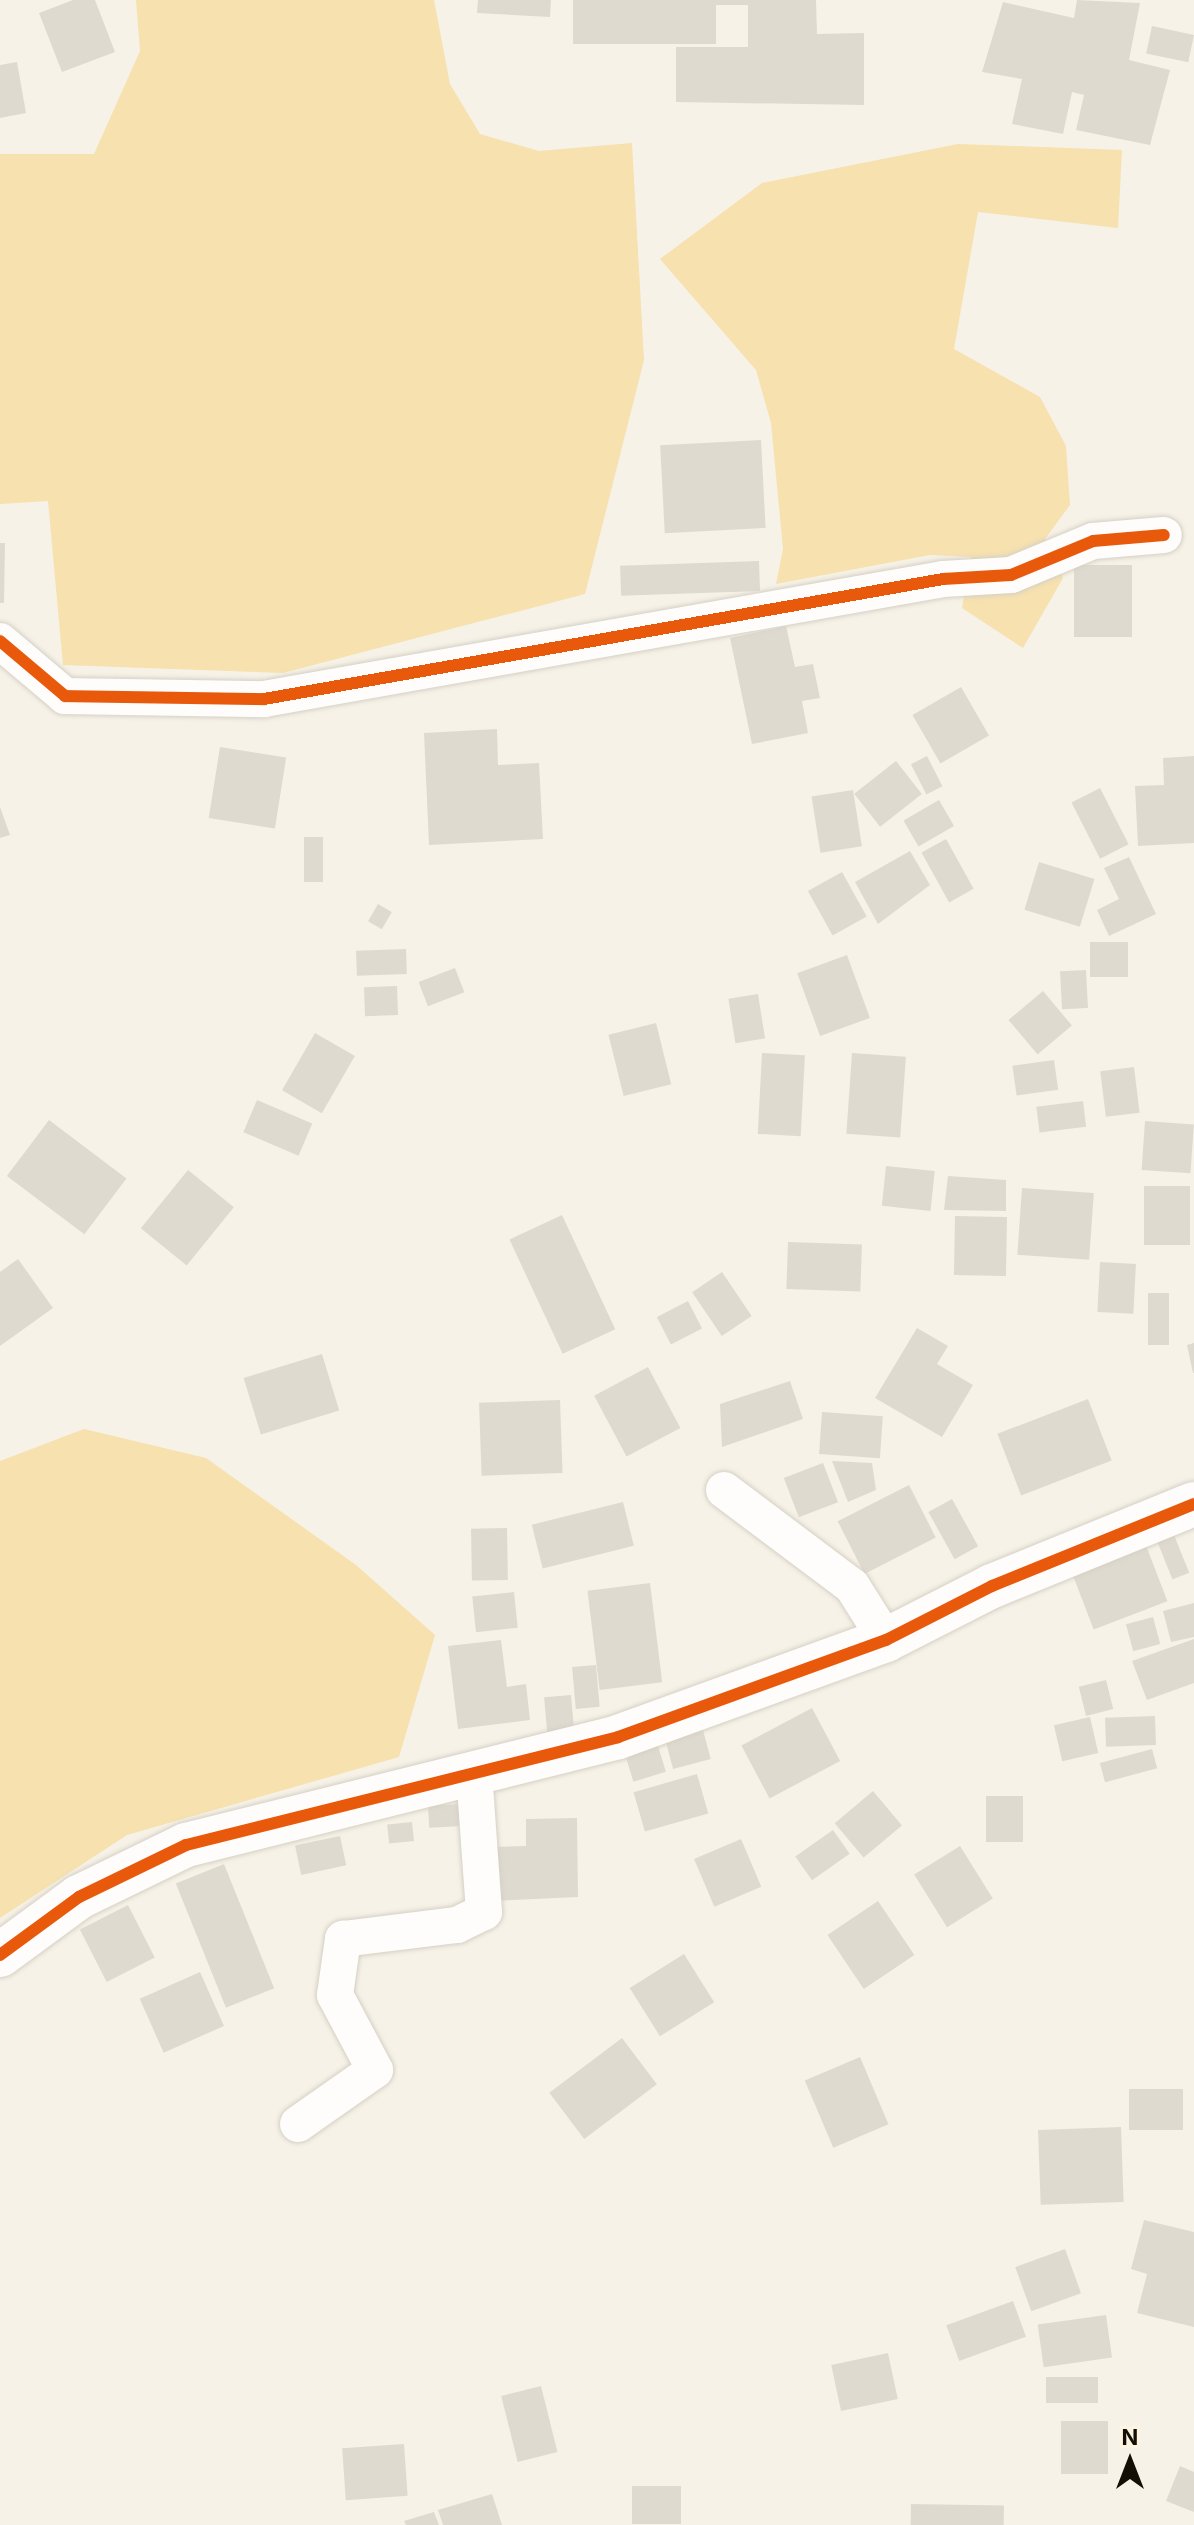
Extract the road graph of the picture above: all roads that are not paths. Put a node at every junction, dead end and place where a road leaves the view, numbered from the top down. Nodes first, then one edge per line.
1 (1164, 535) dead end
2 (0, 641) edge
3 (724, 1490) dead end
4 (1194, 1504) edge
5 (886, 1640) junction
6 (474, 1773) junction
7 (0, 1955) edge
8 (298, 2124) dead end

1 - 2 street
3 - 5 street
4 - 5 street
5 - 6 street
6 - 7 street
6 - 8 street

